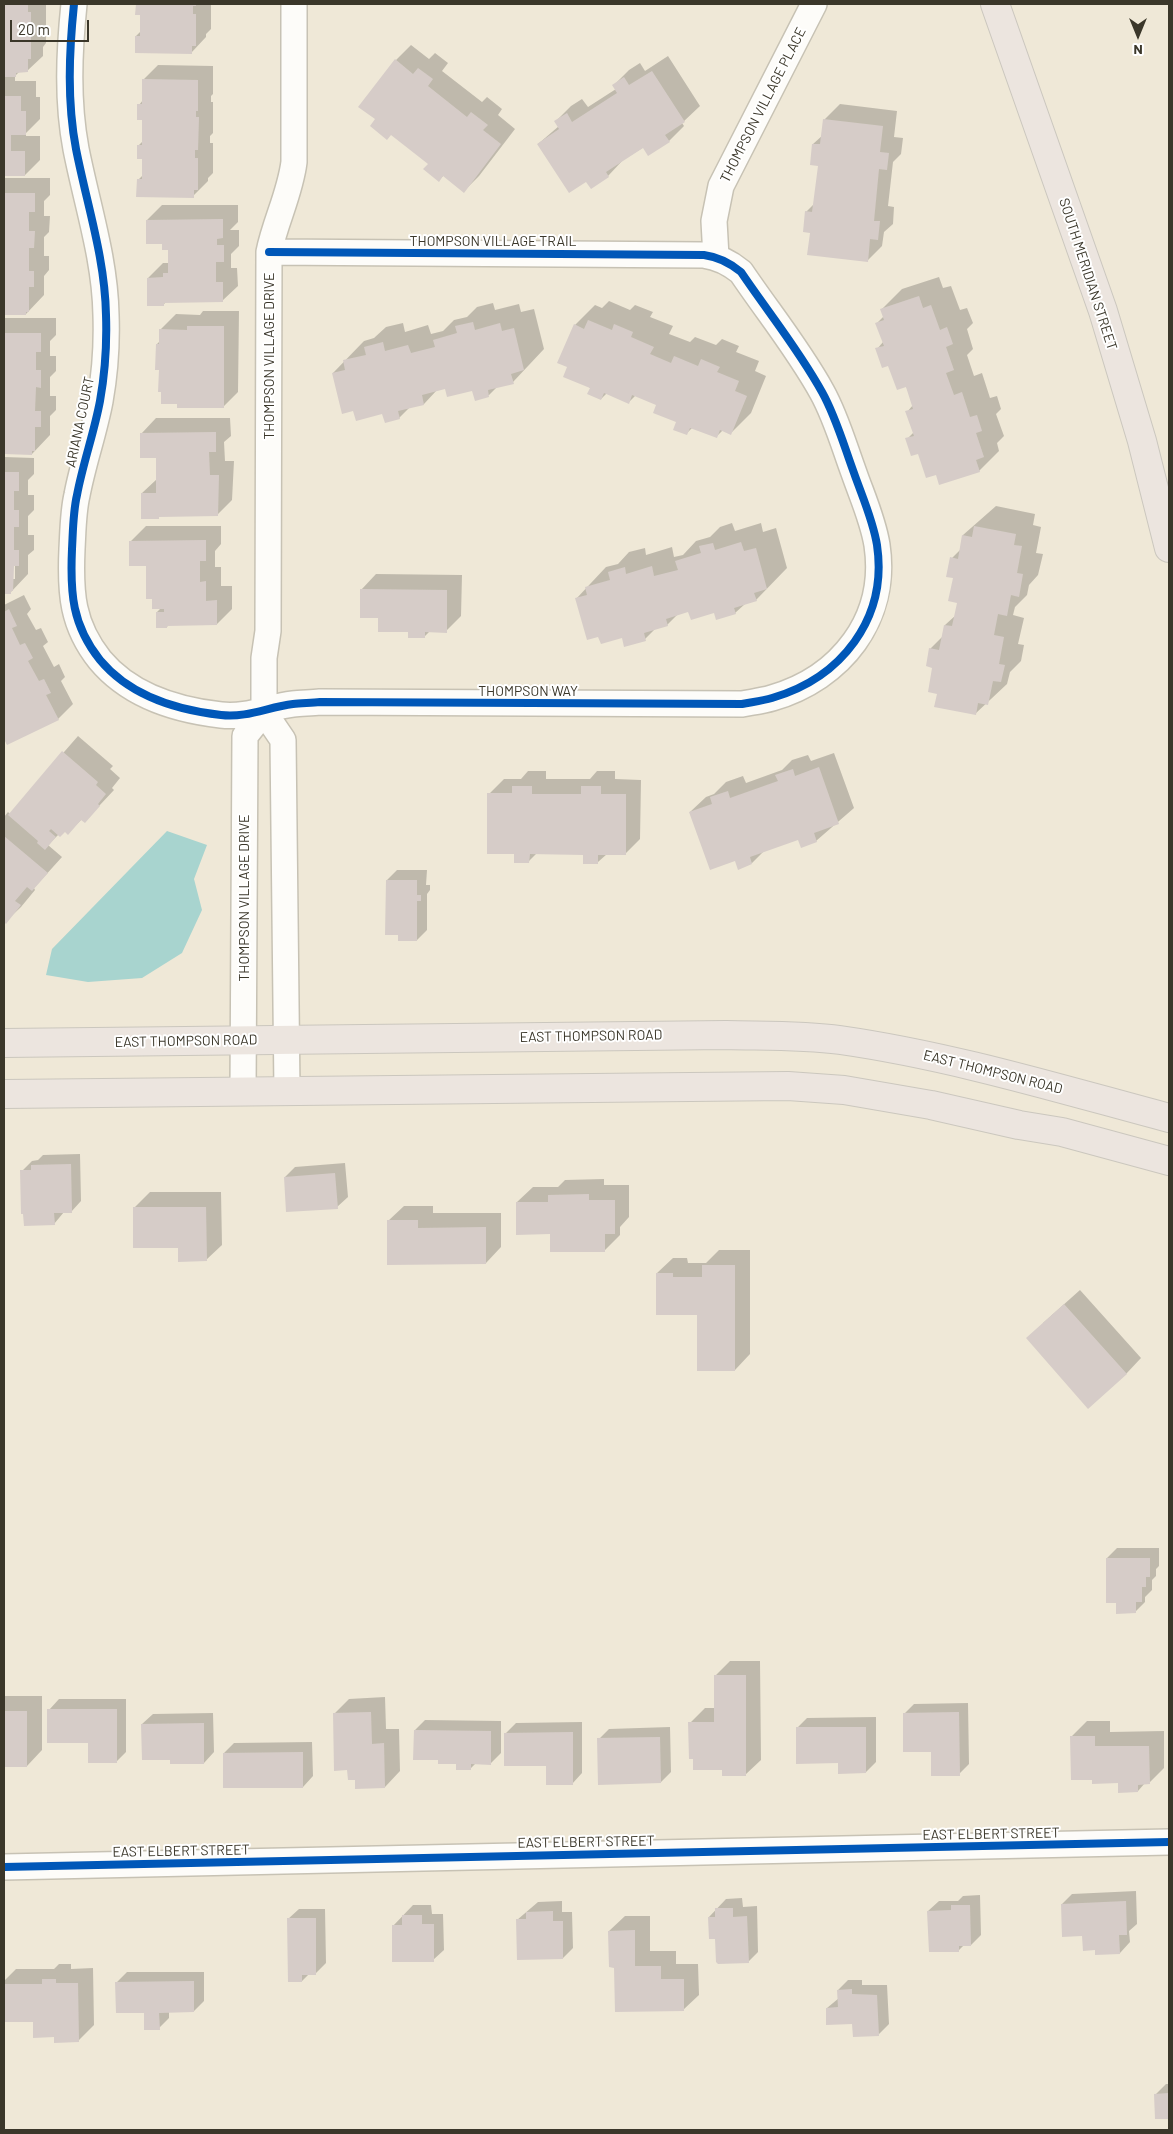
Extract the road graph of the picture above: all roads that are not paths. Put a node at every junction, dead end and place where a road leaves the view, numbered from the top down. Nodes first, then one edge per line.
1 (74, 4) edge
2 (294, 4) edge
3 (814, 4) edge
4 (995, 4) edge
5 (269, 252) junction
6 (716, 257) junction
7 (1169, 548) edge
8 (264, 712) junction
9 (244, 1040) junction
10 (285, 1040) junction
11 (4, 1043) edge
12 (243, 1091) junction
13 (287, 1091) junction
14 (4, 1094) edge
15 (1169, 1118) edge
16 (1169, 1161) edge
17 (1169, 1842) edge
18 (4, 1867) edge

1 - 8 street, ARIANA COURT
2 - 5 street, THOMPSON VILLAGE DRIVE
3 - 6 street, THOMPSON VILLAGE PLACE
4 - 7 main road, SOUTH MERIDIAN STREET
5 - 6 street, THOMPSON VILLAGE TRAIL
5 - 8 street, THOMPSON VILLAGE DRIVE
6 - 8 street, THOMPSON WAY
8 - 9 street, THOMPSON VILLAGE DRIVE
8 - 10 street
9 - 10 main road, EAST THOMPSON ROAD
9 - 11 main road, EAST THOMPSON ROAD
9 - 12 street, THOMPSON VILLAGE DRIVE
10 - 13 street
10 - 15 main road, EAST THOMPSON ROAD
12 - 13 main road
12 - 14 main road
13 - 16 main road
17 - 18 street, EAST ELBERT STREET

